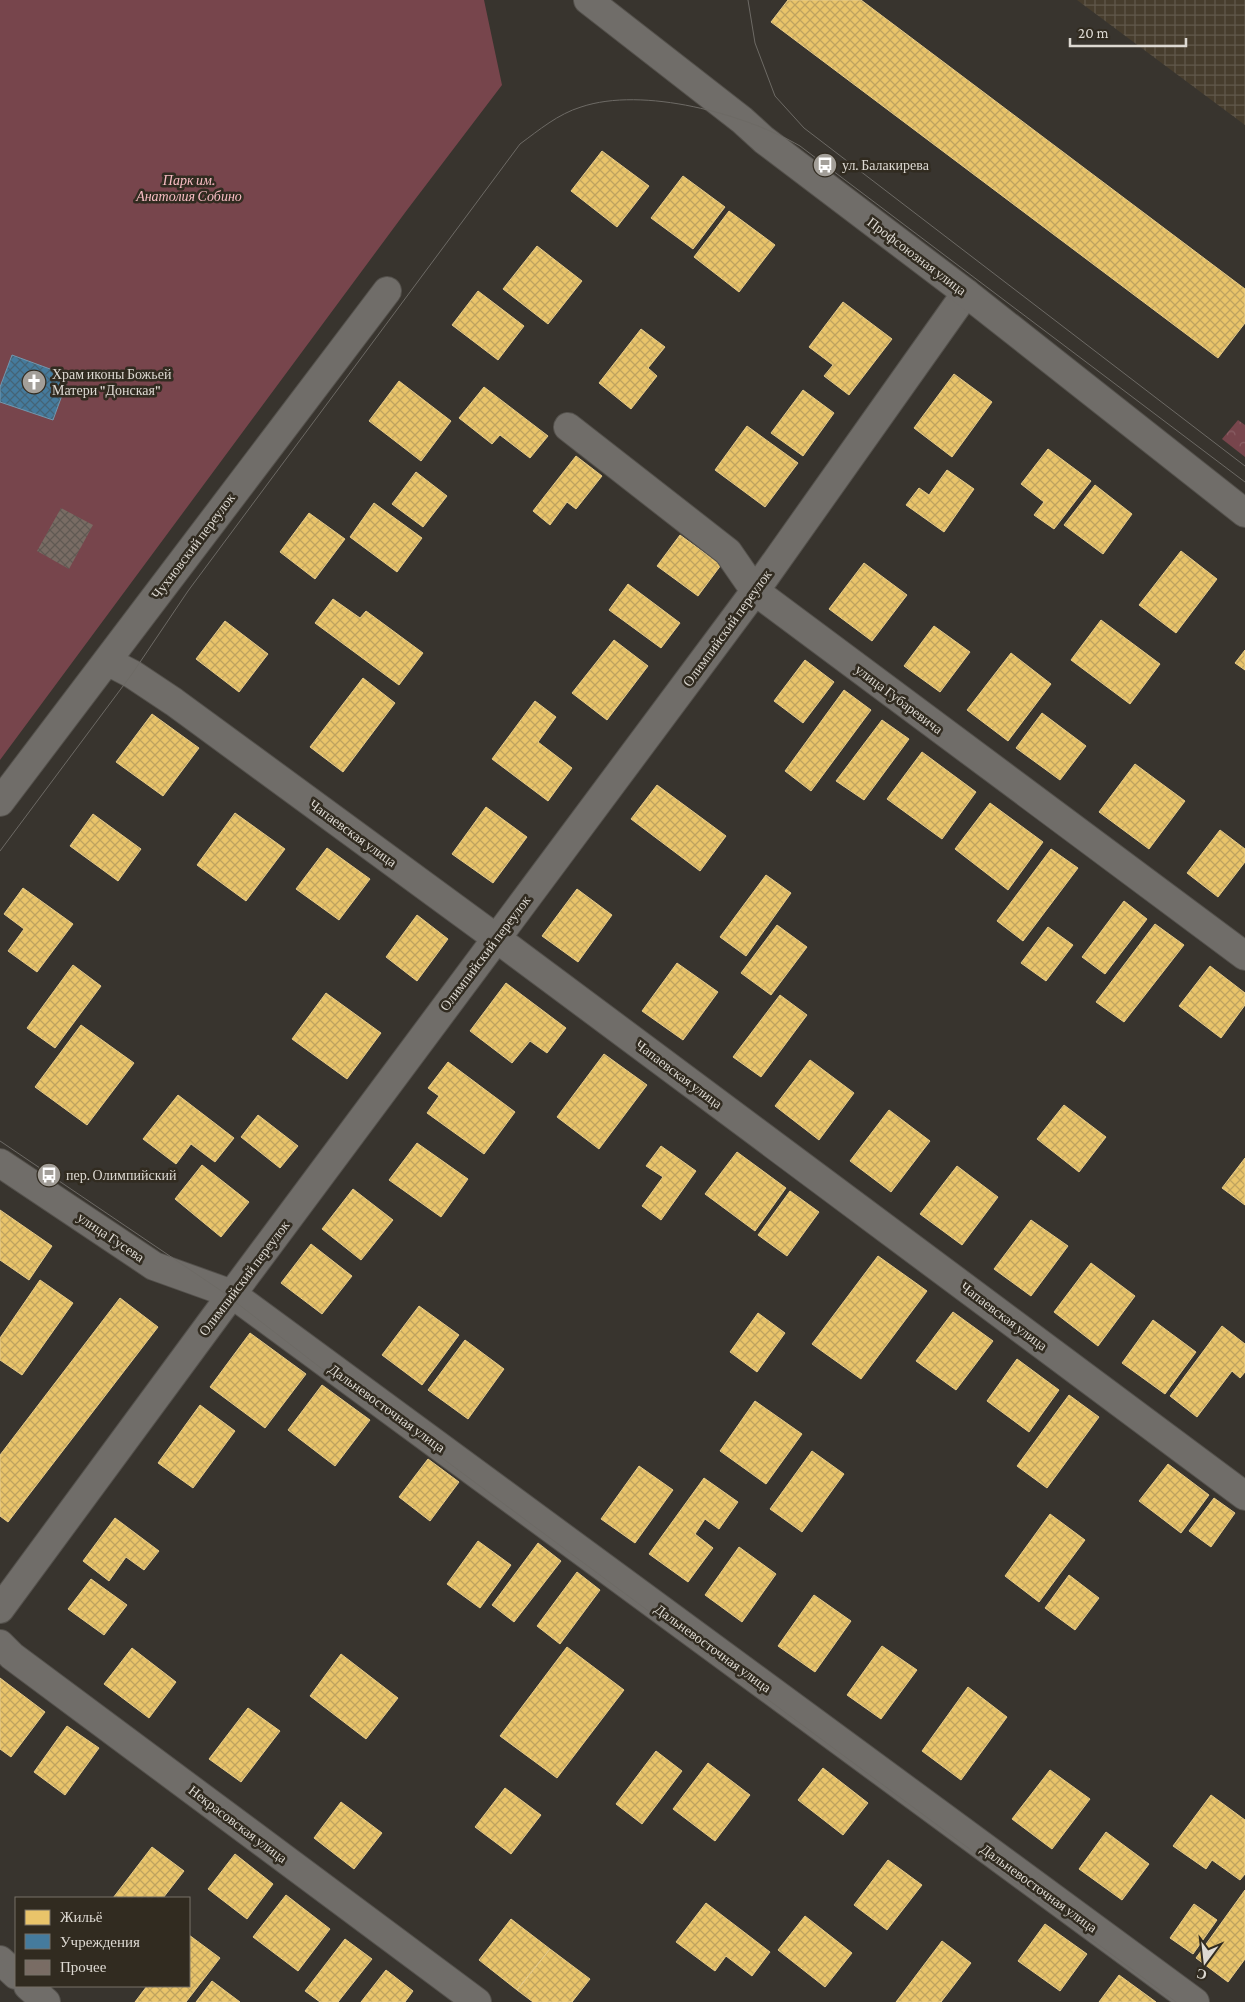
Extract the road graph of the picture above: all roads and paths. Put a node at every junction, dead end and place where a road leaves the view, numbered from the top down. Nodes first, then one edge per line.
1 (588, 0) edge
2 (615, 8) edge
3 (386, 291) dead end
4 (966, 292) junction
5 (568, 427) dead end
6 (1245, 513) edge
7 (755, 591) junction
8 (107, 661) junction
9 (0, 802) edge
10 (496, 938) junction
11 (1245, 956) edge
12 (0, 1163) edge
13 (232, 1294) junction
14 (1245, 1496) edge
15 (0, 1609) edge
16 (0, 1644) edge
17 (0, 1960) edge
18 (15, 1974) edge
19 (29, 1987) edge
20 (46, 2002) edge
21 (477, 2002) edge
22 (1195, 2002) edge

1 - 2 street, Профсоюзная улица
2 - 4 street, Профсоюзная улица
3 - 8 street, Чухновский переулок
4 - 6 street, Профсоюзная улица
4 - 7 street, Олимпийский переулок
5 - 7 street, улица Губаревича
7 - 10 street, Олимпийский переулок
7 - 11 street, улица Губаревича
8 - 9 street, Чухновский переулок
8 - 10 street, Чапаевская улица
10 - 13 street, Олимпийский переулок
10 - 14 street, Чапаевская улица
12 - 13 street, улица Гусева
13 - 15 street, Олимпийский переулок
13 - 22 street, Дальневосточная улица
16 - 21 street, Некрасовская улица
17 - 18 street
19 - 20 street

